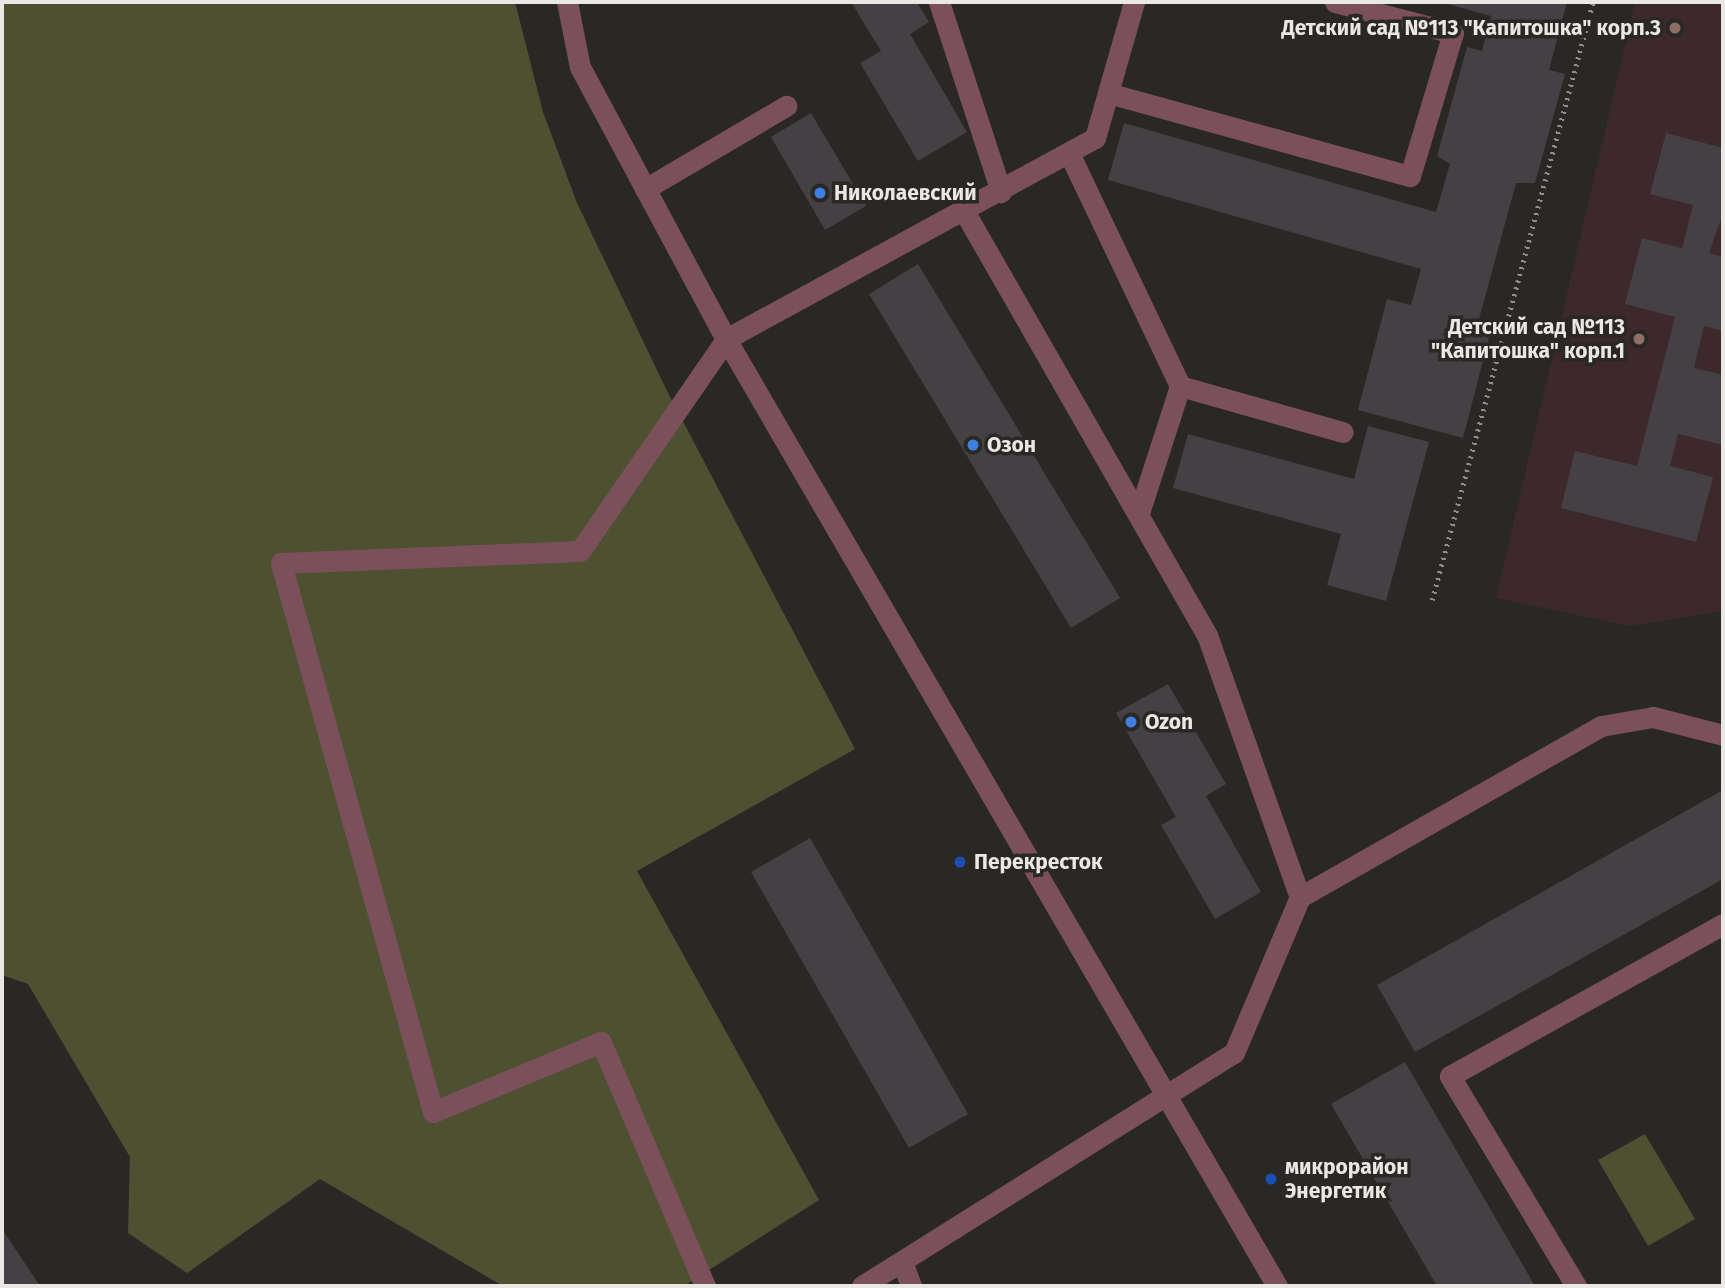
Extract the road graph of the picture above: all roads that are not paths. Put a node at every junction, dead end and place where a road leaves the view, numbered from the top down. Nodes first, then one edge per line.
1 (567, 2) edge
2 (939, 2) edge
3 (1134, 2) edge
4 (1335, 2) edge
5 (1108, 93) junction
6 (786, 106) dead end
7 (1069, 153) junction
8 (645, 189) junction
9 (1002, 192) junction
10 (964, 211) junction
11 (726, 339) junction
12 (1180, 386) junction
13 (1343, 432) dead end
14 (1139, 513) junction
15 (1723, 735) edge
16 (1300, 897) junction
17 (1723, 924) edge
18 (1165, 1095) junction
19 (902, 1262) junction
20 (705, 1286) edge
21 (862, 1286) edge
22 (911, 1286) edge
23 (1278, 1286) edge
24 (1576, 1286) edge

1 - 8 street
2 - 9 street
3 - 5 street
4 - 5 street
5 - 7 street
6 - 8 street
7 - 9 street
7 - 12 street
8 - 11 street
9 - 10 street
10 - 11 street
10 - 14 street
11 - 18 street
11 - 20 street
12 - 13 street
12 - 14 street
14 - 16 street
15 - 16 street
16 - 18 street
17 - 24 street
18 - 19 street
18 - 23 street
19 - 21 street
19 - 22 street

